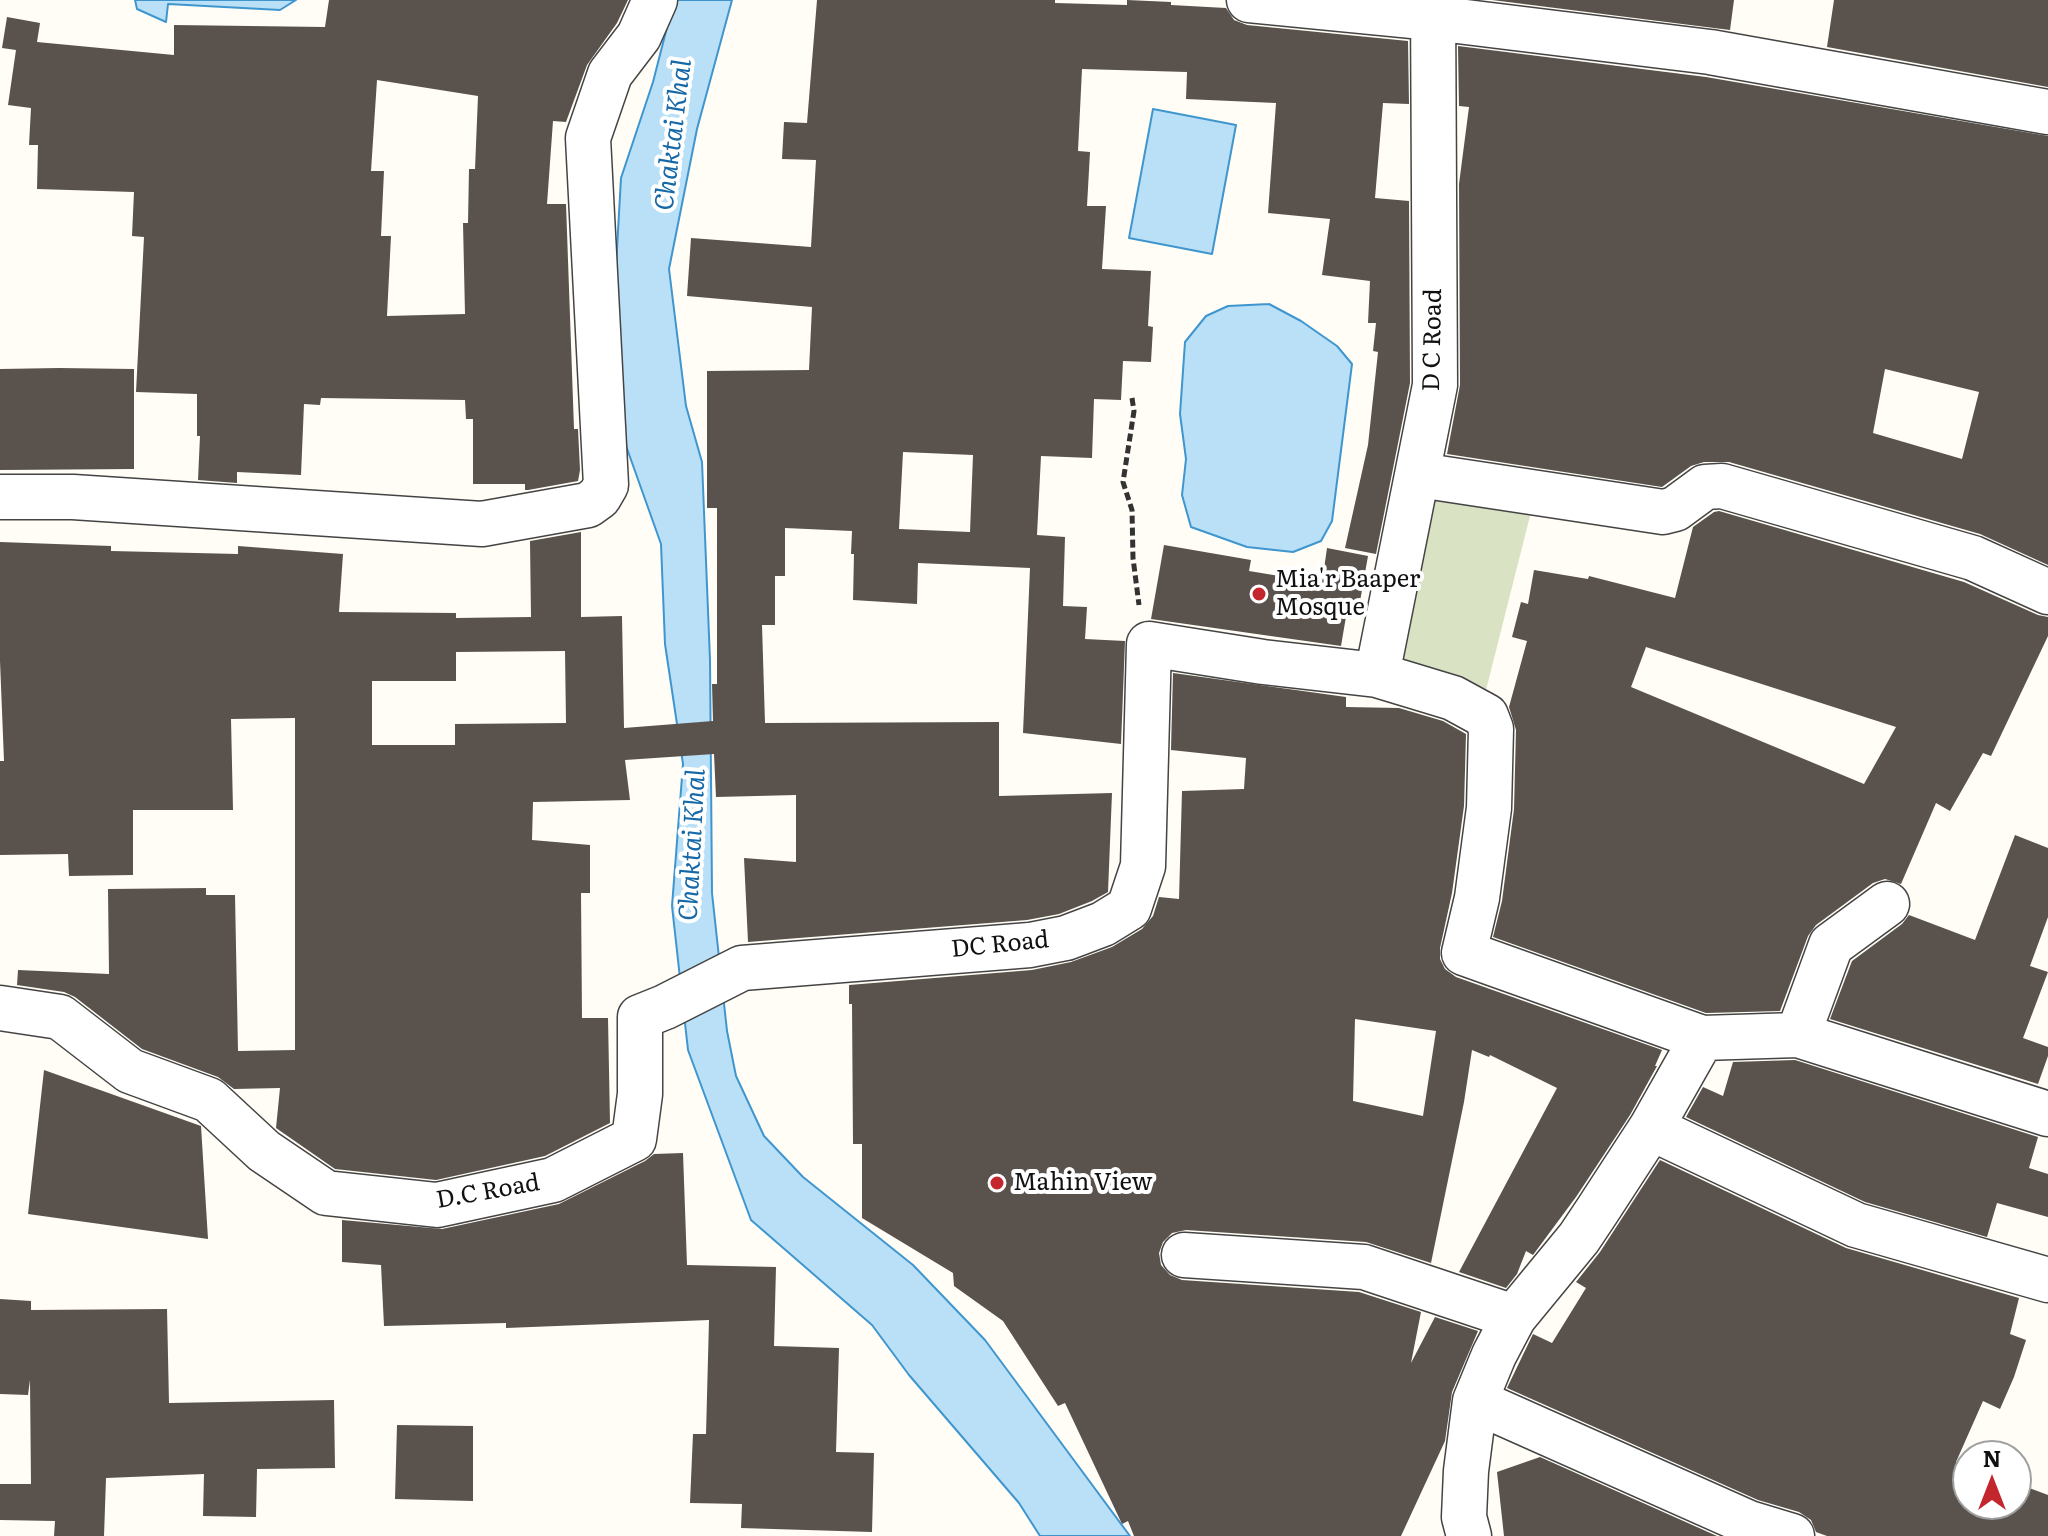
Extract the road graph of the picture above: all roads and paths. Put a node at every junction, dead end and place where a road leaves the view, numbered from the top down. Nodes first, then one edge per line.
1 (655, 0) edge
2 (1249, 0) edge
3 (1433, 9) edge
4 (2048, 112) edge
5 (1132, 398) dead end
6 (1419, 475) junction
7 (0, 497) edge
8 (2048, 592) edge
9 (1149, 644) junction
10 (1377, 675) junction
11 (1887, 904) dead end
12 (665, 1007) joint
13 (0, 1008) edge
14 (1798, 1035) junction
15 (1702, 1038) junction
16 (2048, 1114) edge
17 (1651, 1128) junction
18 (1184, 1255) dead end
19 (2048, 1280) edge
20 (1514, 1317) junction
21 (1475, 1401) junction
22 (1469, 1536) edge
23 (1792, 1536) edge

1 - 7 street
2 - 3 street
3 - 4 street
3 - 6 street, D C Road
5 - 9 path
6 - 8 street
6 - 10 street, D C Road
9 - 10 street
9 - 12 street, DC Road
10 - 15 street
11 - 14 street
12 - 13 street, D.C Road
14 - 15 street
14 - 16 street
15 - 17 street
17 - 19 street
17 - 20 street
18 - 20 street
20 - 21 street
21 - 22 street
21 - 23 street

